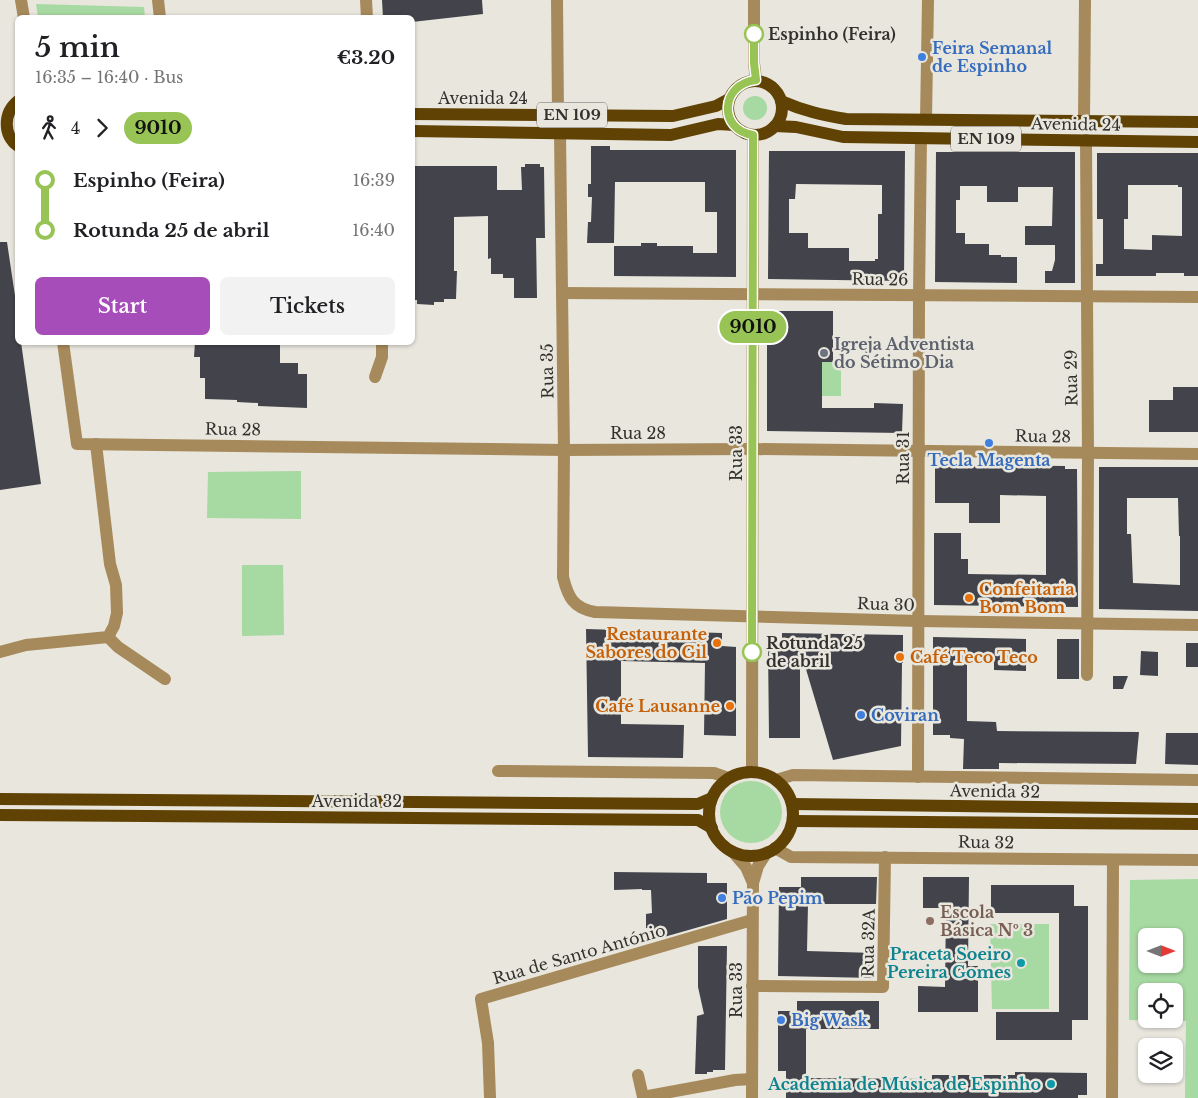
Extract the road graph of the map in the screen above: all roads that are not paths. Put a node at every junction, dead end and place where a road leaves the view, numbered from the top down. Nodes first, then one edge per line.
1 (21, 0) edge
2 (158, 0) edge
3 (366, 0) edge
4 (557, 0) edge
5 (754, 0) edge
6 (928, 0) edge
7 (1085, 0) edge
8 (24, 15) edge
9 (160, 15) edge
10 (366, 15) edge
11 (756, 80) junction
12 (729, 99) junction
13 (781, 101) junction
14 (15, 102) edge
15 (15, 103) edge
16 (0, 105) edge
17 (415, 114) edge
18 (558, 114) junction
19 (926, 119) junction
20 (1084, 120) junction
21 (1198, 122) edge
22 (734, 125) junction
23 (775, 126) junction
24 (415, 131) edge
25 (560, 133) junction
26 (753, 135) junction
27 (921, 138) junction
28 (1086, 140) junction
29 (9, 141) edge
30 (1198, 142) edge
31 (562, 293) junction
32 (753, 293) junction
33 (919, 296) junction
34 (1086, 297) junction
35 (1198, 297) edge
36 (63, 345) edge
37 (382, 345) edge
38 (375, 377) dead end
39 (96, 444) junction
40 (752, 449) junction
41 (564, 450) junction
42 (919, 450) junction
43 (1088, 453) junction
44 (1198, 454) edge
45 (575, 604) joint
46 (752, 616) junction
47 (919, 621) junction
48 (1088, 624) junction
49 (1198, 625) edge
50 (108, 637) junction
51 (0, 652) edge
52 (1087, 675) dead end
53 (166, 679) dead end
54 (498, 771) dead end
55 (752, 771) junction
56 (918, 777) junction
57 (728, 778) junction
58 (776, 780) junction
59 (1198, 780) edge
60 (712, 798) junction
61 (0, 799) edge
62 (792, 804) junction
63 (1198, 809) edge
64 (0, 815) edge
65 (793, 821) junction
66 (1198, 824) edge
67 (712, 828) junction
68 (771, 850) junction
69 (733, 852) junction
70 (885, 857) junction
71 (1113, 860) junction
72 (1198, 860) edge
73 (753, 883) junction
74 (752, 920) junction
75 (752, 986) junction
76 (638, 1075) dead end
77 (752, 1079) junction
78 (490, 1098) edge
79 (752, 1098) edge
80 (1112, 1098) edge

1 - 8 street
2 - 9 street
3 - 10 street
4 - 18 street
5 - 11 street
6 - 19 street
7 - 20 street
11 - 12 main road, Avenida 24 / EN 109
11 - 13 main road, Avenida 24 / EN 109
12 - 18 main road, Avenida 24 / EN 109
12 - 22 main road
13 - 19 main road, Avenida 24 / EN 109
13 - 23 main road
14 - 16 main road
15 - 29 main road
17 - 18 main road, Avenida 24 / EN 109
19 - 20 main road, Avenida 24 / EN 109
20 - 21 main road, Avenida 24 / EN 109
22 - 25 main road, Avenida 24 / EN 109
22 - 26 main road
23 - 26 main road, Avenida 24 / EN 109
23 - 27 main road, Avenida 24 / EN 109
24 - 25 main road, Avenida 24 / EN 109
25 - 31 street, Rua 35
26 - 32 street, Rua 33
27 - 28 main road, Avenida 24 / EN 109
27 - 33 street, Rua 31
28 - 30 main road, Avenida 24 / EN 109
28 - 34 street, Rua 29
31 - 32 street, Rua 26
31 - 41 street, Rua 35
32 - 33 street, Rua 26
32 - 40 street, Rua 33
33 - 34 street, Rua 26
33 - 42 street, Rua 31
34 - 35 street, Rua 26
34 - 43 street, Rua 29
36 - 39 street, Rua 28
37 - 38 street
39 - 41 street, Rua 28
39 - 50 street
40 - 41 street, Rua 28
40 - 42 street, Rua 28
40 - 46 street, Rua 33
41 - 45 street, Rua 35
42 - 43 street, Rua 28
42 - 47 street, Rua 31
43 - 44 street, Rua 28
43 - 48 street, Rua 29
45 - 46 street, Rua 30
46 - 47 street, Rua 30
46 - 55 street, Rua 33
47 - 48 street, Rua 30
47 - 56 street, Rua 31
48 - 49 street, Rua 30
48 - 52 street, Rua 29
50 - 51 street
50 - 53 street
54 - 57 street
55 - 57 main road
55 - 58 main road
56 - 58 street
56 - 59 street
57 - 60 main road
58 - 62 main road
60 - 61 main road, Avenida 32
60 - 67 main road
62 - 63 main road, Avenida 32
62 - 65 main road
64 - 67 main road, Avenida 32
65 - 66 main road, Avenida 32
65 - 68 main road
67 - 69 main road
68 - 69 main road
68 - 70 street, Rua 32
68 - 73 street, Rua 33
69 - 73 street
70 - 71 street, Rua 32
70 - 75 street, Rua 32A
71 - 72 street, Rua 32
71 - 80 street
73 - 74 street, Rua 33
74 - 75 street, Rua 33
74 - 78 street, Rua de Santo António
75 - 77 street, Rua 33
76 - 77 street
77 - 79 street, Rua 33

